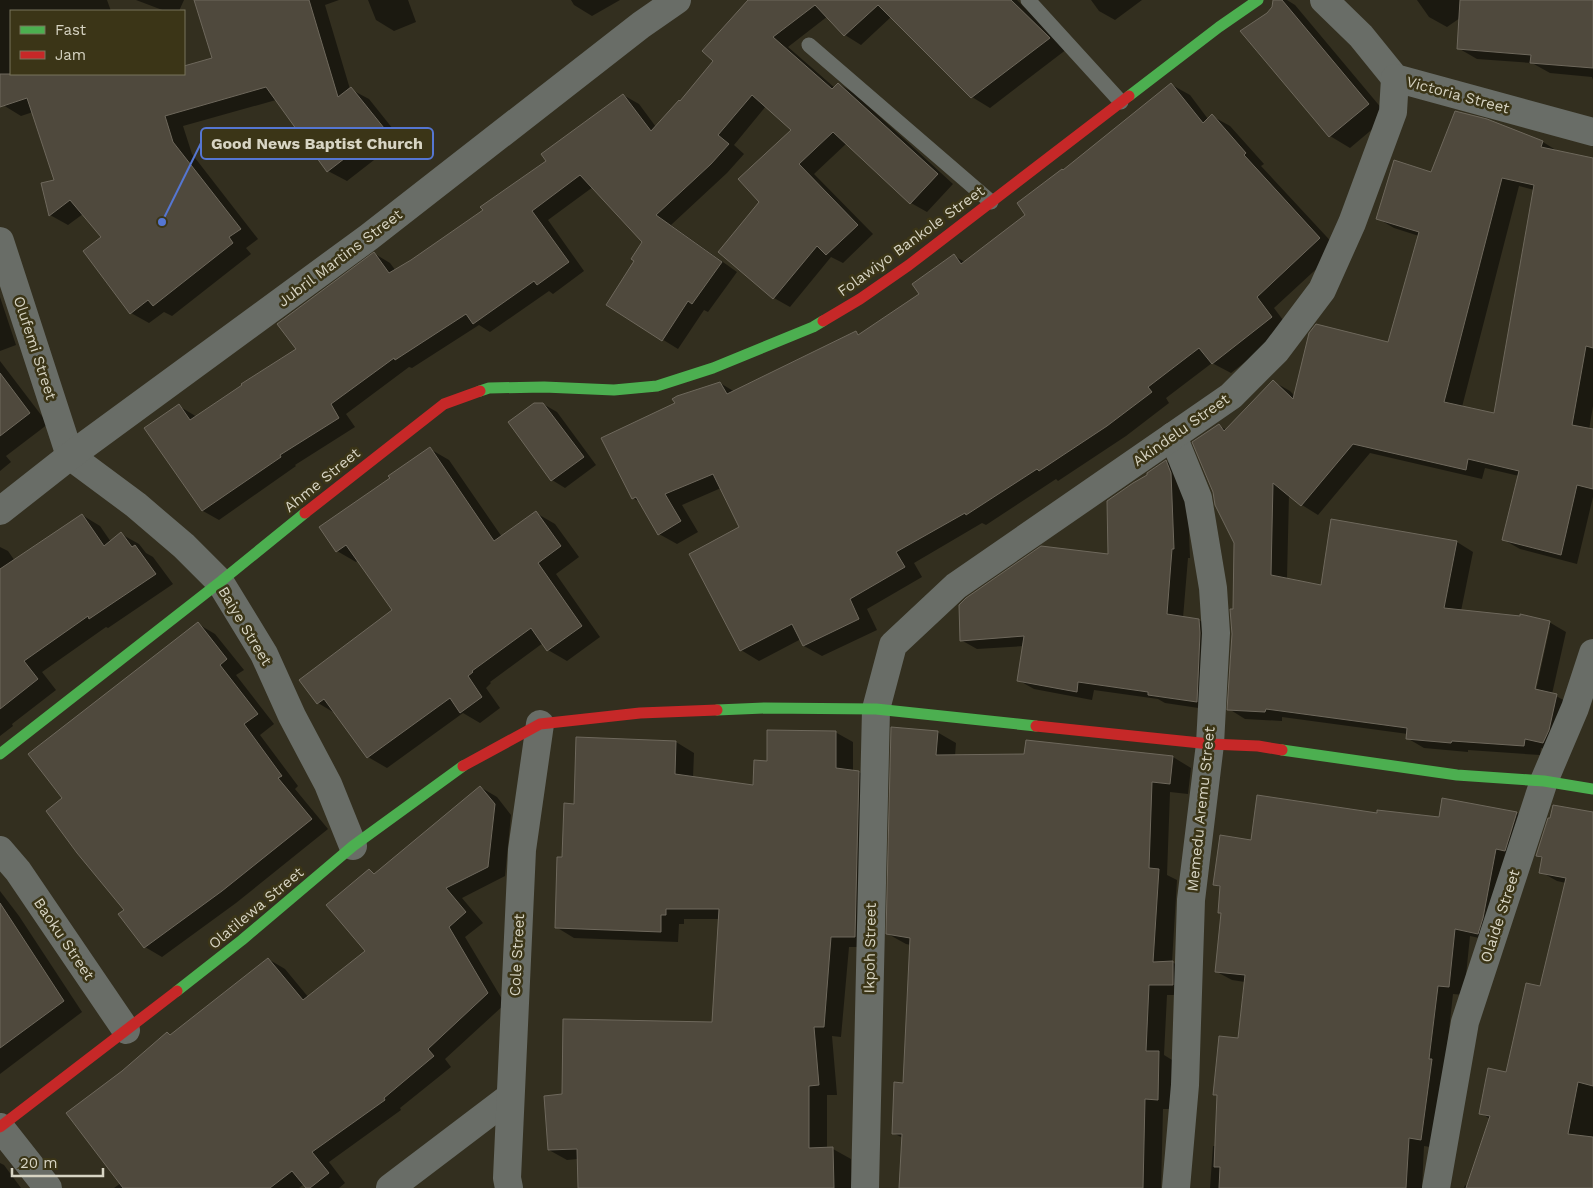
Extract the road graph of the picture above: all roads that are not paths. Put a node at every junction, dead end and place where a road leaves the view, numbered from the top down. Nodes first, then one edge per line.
1 (677, 0) edge
2 (1028, 0) edge
3 (1258, 0) edge
4 (1324, 0) edge
5 (809, 45) dead end
6 (1395, 78) junction
7 (1121, 102) junction
8 (1593, 132) edge
9 (991, 202) junction
10 (0, 241) edge
11 (444, 404) joint
12 (1173, 436) junction
13 (70, 456) junction
14 (0, 511) edge
15 (220, 582) junction
16 (1593, 653) edge
17 (876, 709) junction
18 (540, 724) junction
19 (1210, 744) junction
20 (0, 754) edge
21 (1544, 781) junction
22 (1593, 789) edge
23 (353, 846) junction
24 (0, 850) edge
25 (126, 1030) junction
26 (510, 1096) junction
27 (0, 1127) edge
28 (48, 1188) edge
29 (390, 1188) edge
30 (509, 1188) edge
31 (865, 1188) edge
32 (1176, 1188) edge
33 (1436, 1188) edge

1 - 13 street, Jubril Martins Street
2 - 7 lane
3 - 7 street, Folawiyo Bankole Street
4 - 6 street, Victoria Street
5 - 9 lane
6 - 8 street, Victoria Street
6 - 12 street, Akindelu Street
7 - 9 street, Folawiyo Bankole Street
9 - 11 street, Folawiyo Bankole Street
10 - 13 street, Olufemi Street
11 - 15 street, Ahme Street
12 - 17 street, Akindelu Street
12 - 19 street, Memedu Aremu Street
13 - 14 street, Jubril Martins Street
13 - 15 street, Baiye Street
15 - 20 street, Ahme Street
15 - 23 street, Baiye Street
16 - 21 street, Olaide Street
17 - 18 street
17 - 19 street
17 - 31 street, Ikpoh Street
18 - 23 street, Olatilewa Street
18 - 26 street, Cole Street
19 - 21 street
19 - 32 street, Memedu Aremu Street
21 - 22 street
21 - 33 street, Olaide Street
23 - 25 street, Olatilewa Street
24 - 25 street, Baoku Street
25 - 27 street, Olatilewa Street
26 - 29 street
26 - 30 street, Cole Street
27 - 28 street

